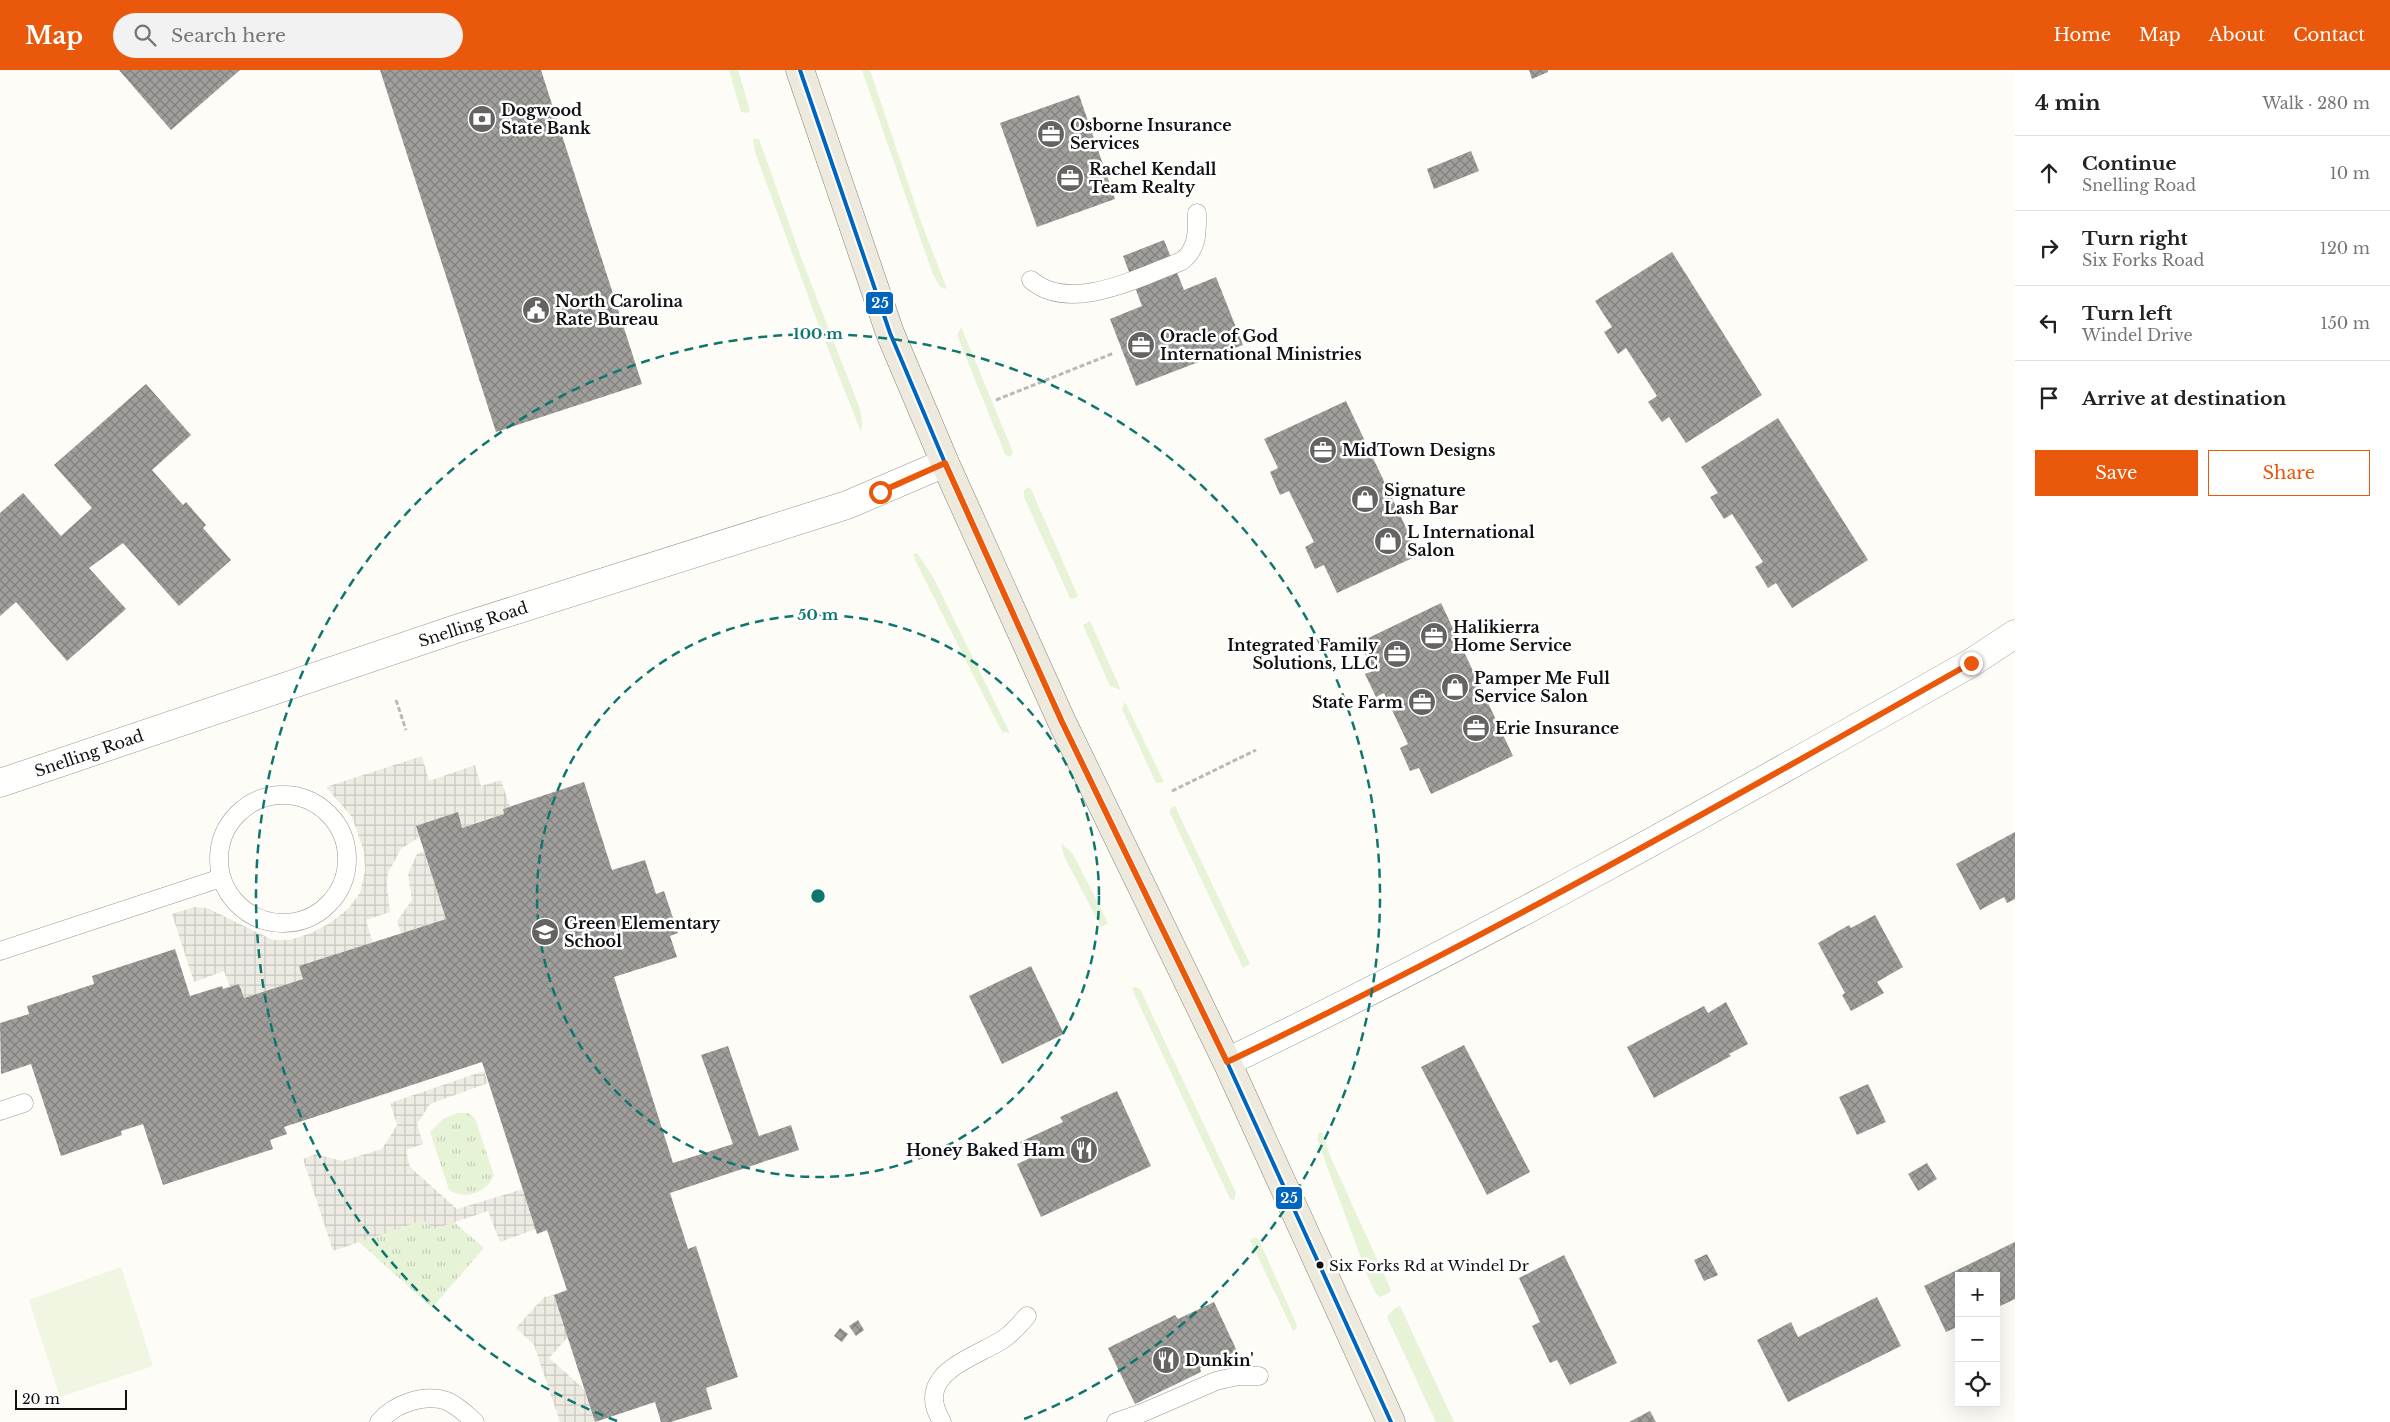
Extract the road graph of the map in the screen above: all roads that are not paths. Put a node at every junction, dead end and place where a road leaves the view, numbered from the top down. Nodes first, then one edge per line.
1 (800, 70) edge
2 (1197, 213) dead end
3 (1031, 280) dead end
4 (945, 463) junction
5 (2015, 634) edge
6 (0, 783) edge
7 (221, 878) junction
8 (0, 951) edge
9 (1227, 1062) junction
10 (24, 1103) dead end
11 (0, 1111) edge
12 (1028, 1316) dead end
13 (1259, 1376) dead end
14 (379, 1422) edge
15 (475, 1422) edge
16 (942, 1422) edge
17 (1116, 1422) edge
18 (1391, 1422) edge

1 - 4 main road
2 - 3 lane
4 - 6 street, Snelling Road
4 - 9 main road
5 - 9 street
7 - 7 lane
7 - 8 lane
9 - 18 main road
10 - 11 lane
12 - 16 lane
13 - 17 lane
14 - 15 lane

